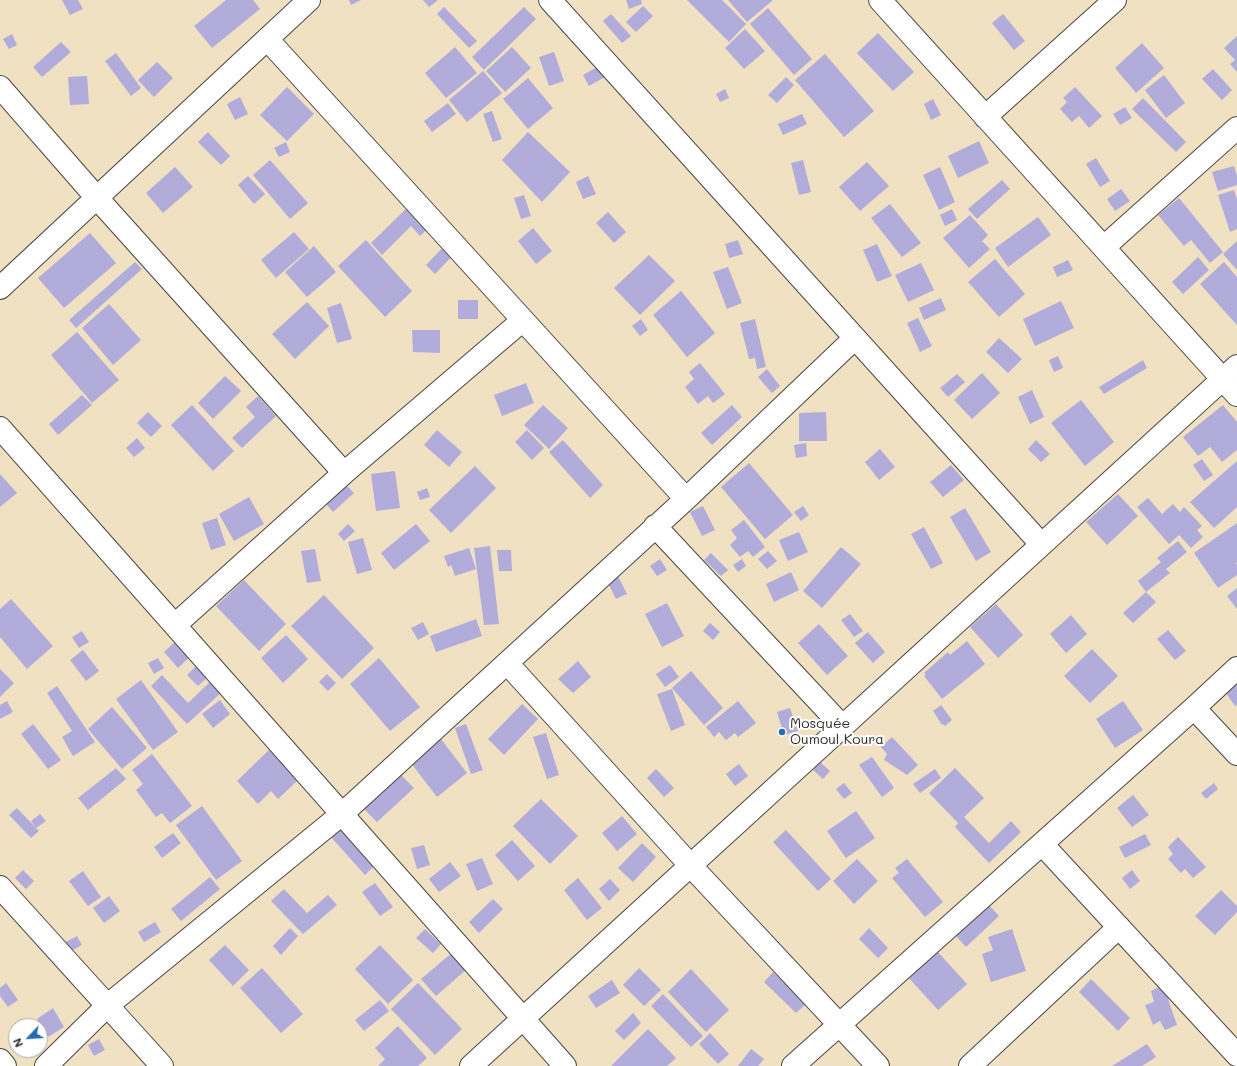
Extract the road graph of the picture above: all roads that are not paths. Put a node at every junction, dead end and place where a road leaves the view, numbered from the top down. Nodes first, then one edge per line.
1 (309, 0) edge
2 (550, 0) edge
3 (880, 0) edge
4 (1115, 0) edge
5 (267, 39) junction
6 (0, 87) edge
7 (985, 117) junction
8 (1237, 128) edge
9 (97, 198) junction
10 (1104, 247) junction
11 (0, 288) edge
12 (523, 320) junction
13 (855, 338) junction
14 (1230, 372) edge
15 (1237, 395) edge
16 (0, 428) edge
17 (344, 473) junction
18 (686, 498) junction
19 (655, 526) junction
20 (1041, 544) junction
21 (175, 625) junction
22 (507, 663) junction
23 (1237, 668) edge
24 (1194, 708) junction
25 (842, 726) junction
26 (1237, 754) edge
27 (342, 814) junction
28 (1042, 844) junction
29 (690, 865) junction
30 (0, 887) edge
31 (1119, 927) junction
32 (108, 1005) junction
33 (522, 1018) junction
34 (840, 1024) junction
35 (1237, 1055) edge
36 (0, 1060) edge
37 (6, 1066) edge
38 (46, 1066) edge
39 (162, 1066) edge
40 (471, 1066) edge
41 (565, 1066) edge
42 (793, 1066) edge
43 (878, 1066) edge
44 (970, 1066) edge

1 - 5 street
2 - 13 street
3 - 7 street
4 - 7 street
5 - 9 street
5 - 12 street
6 - 9 street
7 - 10 street
8 - 10 street
9 - 11 street
9 - 17 street
10 - 14 street
12 - 17 street
12 - 18 street
13 - 18 street
13 - 20 street
14 - 15 street
14 - 20 street
16 - 21 street
17 - 21 street
18 - 19 street
19 - 22 street
19 - 25 street
20 - 25 street
21 - 27 street
22 - 27 street
22 - 29 street
23 - 24 street
24 - 26 street
24 - 28 street
25 - 29 street
27 - 32 street
27 - 33 street
28 - 31 street
28 - 34 street
29 - 33 street
29 - 34 street
30 - 32 street
31 - 35 street
31 - 44 street
32 - 38 street
32 - 39 street
33 - 40 street
33 - 41 street
34 - 42 street
34 - 43 street
36 - 37 street

